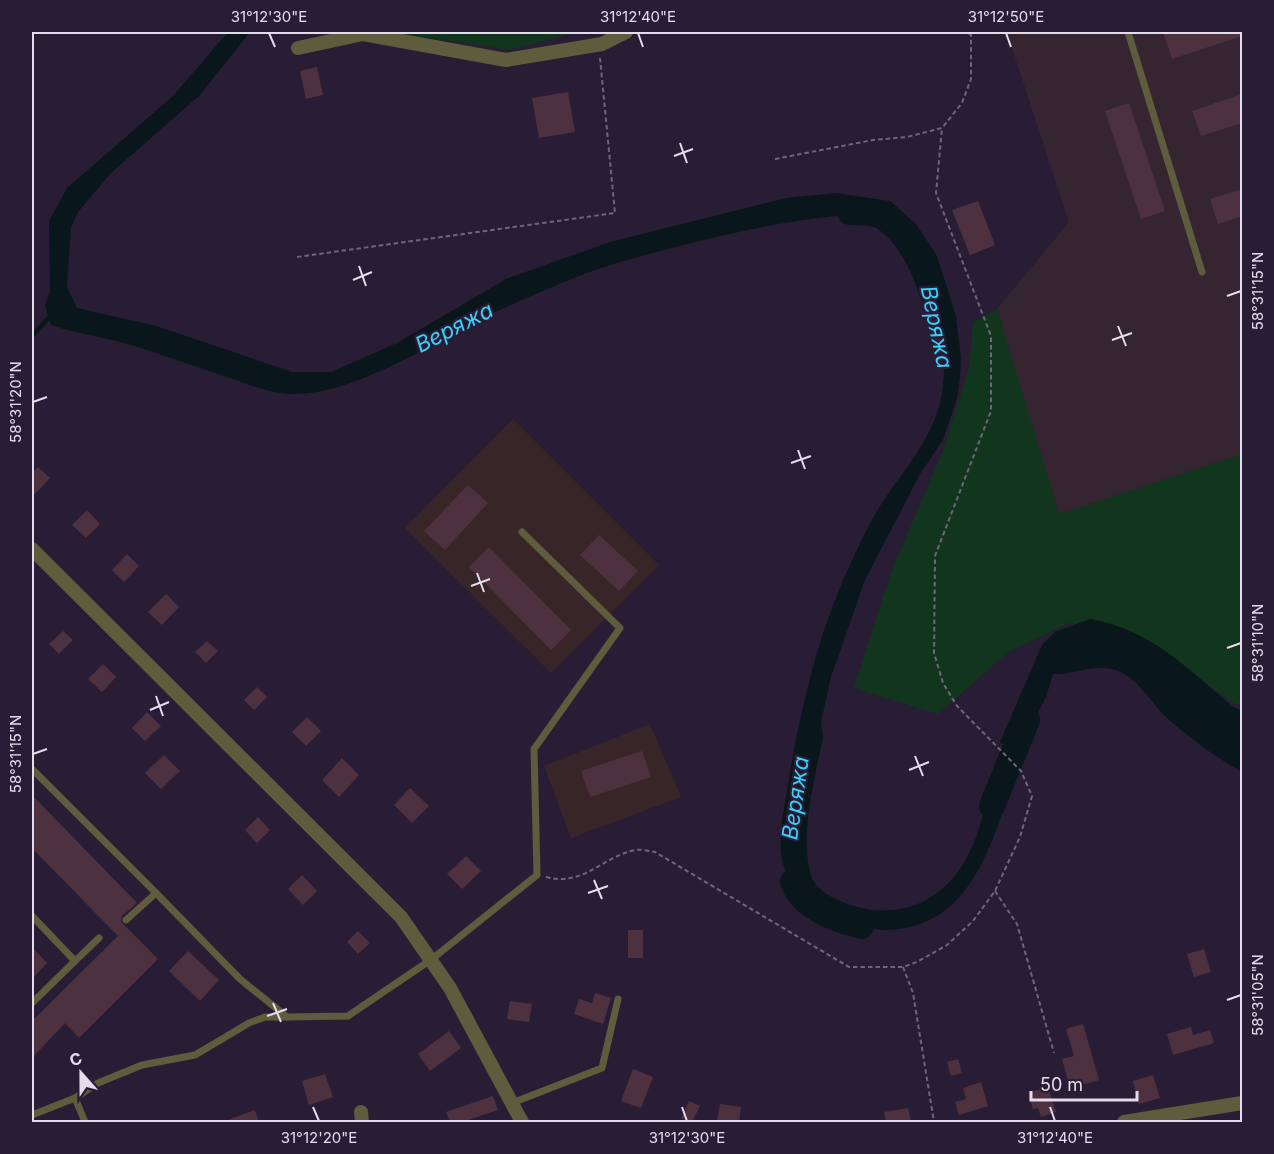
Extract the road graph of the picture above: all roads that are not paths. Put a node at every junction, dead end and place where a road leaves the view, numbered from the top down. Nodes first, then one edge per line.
1 (626, 32) edge
2 (1128, 32) edge
3 (298, 48) dead end
4 (1202, 272) dead end
5 (522, 532) dead end
6 (32, 549) edge
7 (32, 769) edge
8 (156, 893) junction
9 (32, 916) edge
10 (126, 920) dead end
11 (99, 938) dead end
12 (432, 959) junction
13 (75, 961) junction
14 (618, 999) dead end
15 (32, 1003) edge
16 (287, 1017) junction
17 (75, 1098) junction
18 (512, 1103) junction
19 (1242, 1103) edge
20 (32, 1115) edge
21 (85, 1122) edge
22 (522, 1122) edge
23 (1124, 1122) edge

1 - 3 street
2 - 4 lane
5 - 12 lane
6 - 12 street
7 - 8 lane
8 - 10 lane
8 - 16 lane
9 - 13 lane
11 - 13 lane
12 - 16 lane
12 - 18 street
13 - 15 lane
14 - 18 lane
16 - 17 lane
17 - 20 lane
17 - 21 lane
18 - 22 street
19 - 23 street

